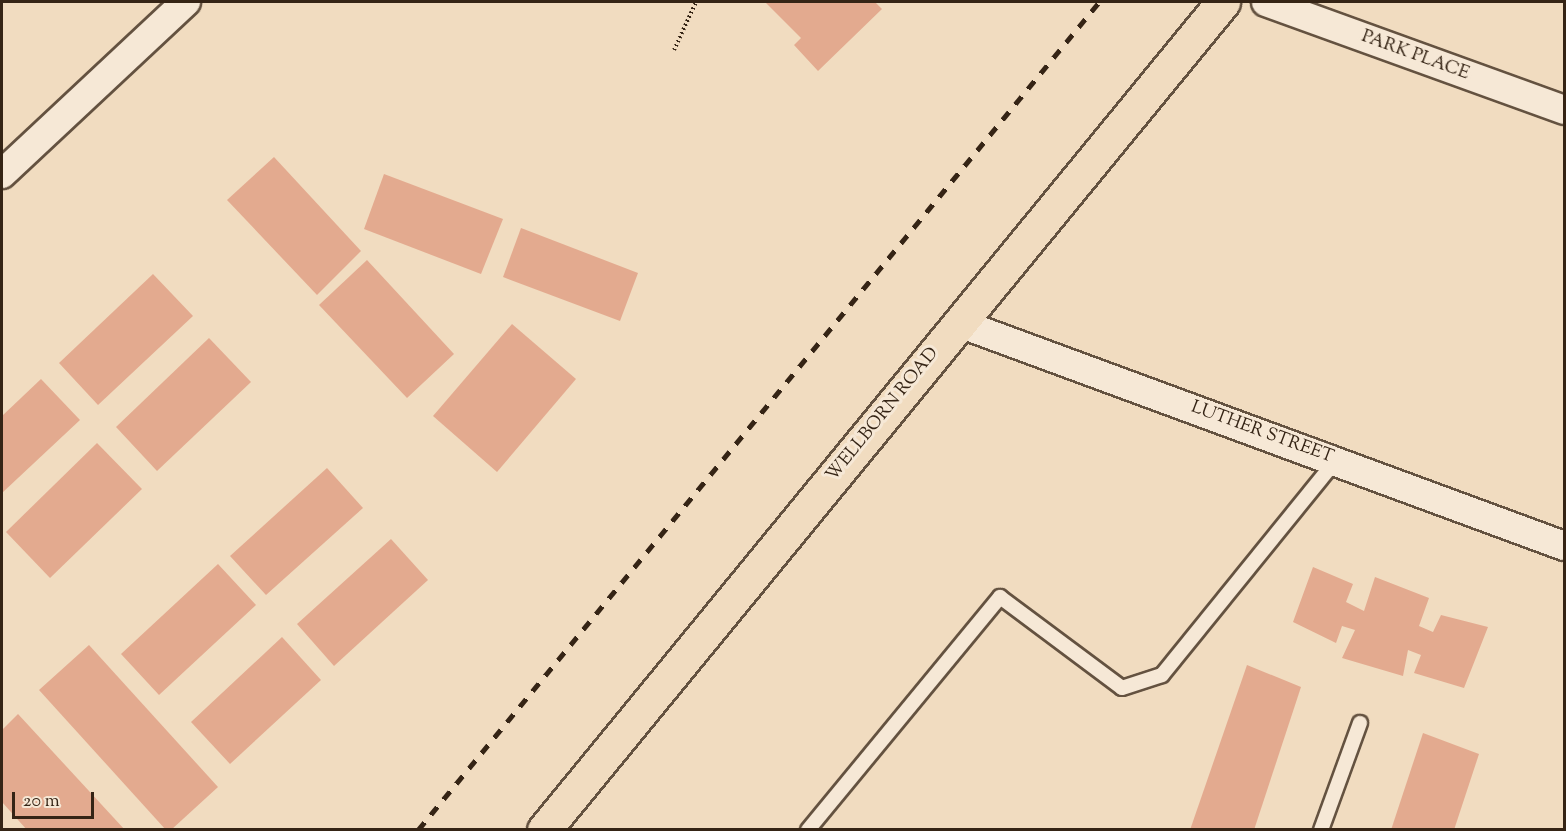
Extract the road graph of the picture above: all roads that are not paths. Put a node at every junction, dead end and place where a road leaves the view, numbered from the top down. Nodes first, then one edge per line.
1 (1223, 2) edge
2 (1266, 2) edge
3 (177, 3) edge
4 (1564, 110) edge
5 (2, 174) edge
6 (958, 323) junction
7 (1337, 459) junction
8 (1564, 546) edge
9 (1360, 723) dead end
10 (544, 830) edge
11 (808, 830) edge
12 (1321, 830) edge

1 - 6 main road, WELLBORN ROAD
2 - 4 street, PARK PLACE
3 - 5 street
6 - 7 street, LUTHER STREET
6 - 10 main road, WELLBORN ROAD
7 - 8 street, LUTHER STREET
7 - 11 lane
9 - 12 lane

